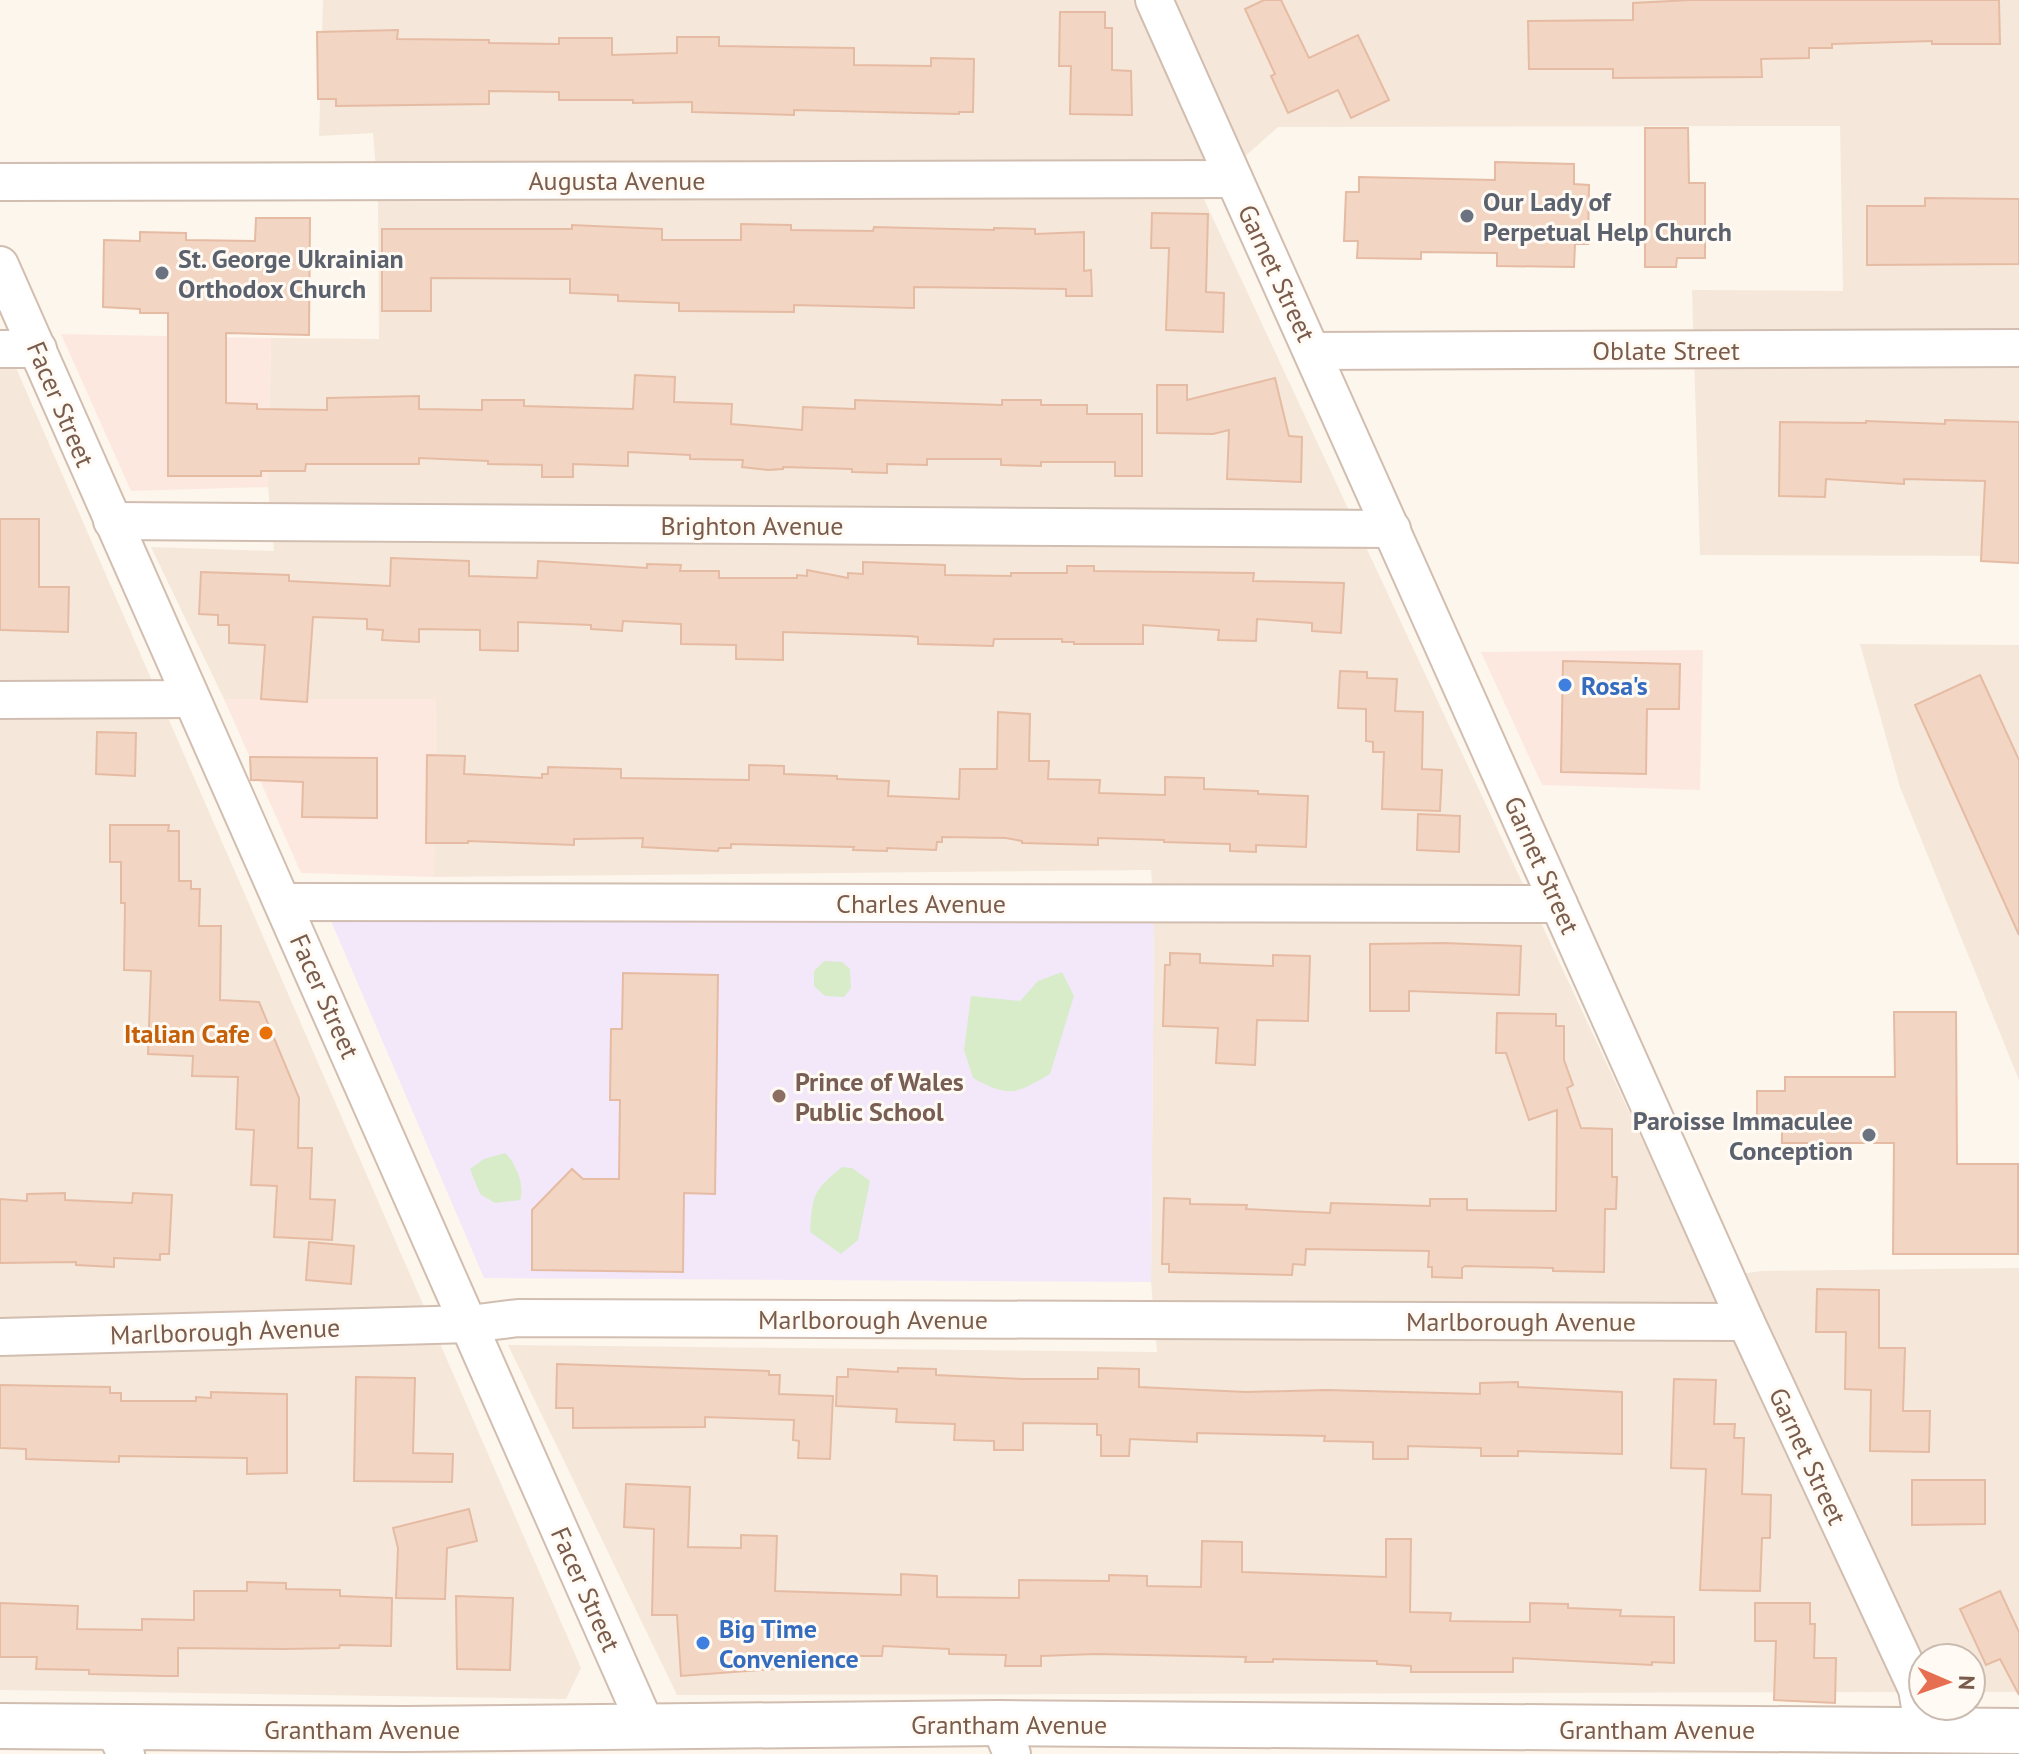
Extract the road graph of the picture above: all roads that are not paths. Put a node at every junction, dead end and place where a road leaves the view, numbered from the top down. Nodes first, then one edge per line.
1 (1154, 0) edge
2 (1234, 179) junction
3 (0, 182) edge
4 (0, 265) edge
5 (2019, 348) edge
6 (0, 349) edge
7 (38, 349) junction
8 (1313, 351) junction
9 (112, 521) junction
10 (1392, 529) junction
11 (191, 699) junction
12 (0, 700) edge
13 (283, 902) junction
14 (1559, 904) junction
15 (1746, 1322) junction
16 (470, 1324) junction
17 (0, 1337) edge
18 (0, 1726) edge
19 (647, 1728) junction
20 (1924, 1731) junction
21 (2019, 1731) edge
22 (1005, 1739) edge
23 (120, 1741) edge
24 (1543, 1741) edge

1 - 2 street, Garnet Street
2 - 3 street, Augusta Avenue
2 - 8 street, Garnet Street
4 - 7 street, Facer Street
5 - 8 street, Oblate Street
6 - 7 street
7 - 9 street, Facer Street
8 - 10 street, Garnet Street
9 - 10 street, Brighton Avenue
9 - 11 street, Facer Street
10 - 14 street, Garnet Street
11 - 12 street
11 - 13 street, Facer Street
13 - 14 street, Charles Avenue
13 - 16 street, Facer Street
14 - 15 street, Garnet Street
15 - 16 street, Marlborough Avenue
15 - 20 street, Garnet Street
16 - 17 street, Marlborough Avenue
16 - 19 street, Facer Street
18 - 23 street, Grantham Avenue
19 - 22 street, Grantham Avenue
19 - 23 street, Grantham Avenue
20 - 21 street, Grantham Avenue
20 - 24 street, Grantham Avenue
22 - 24 street, Grantham Avenue

